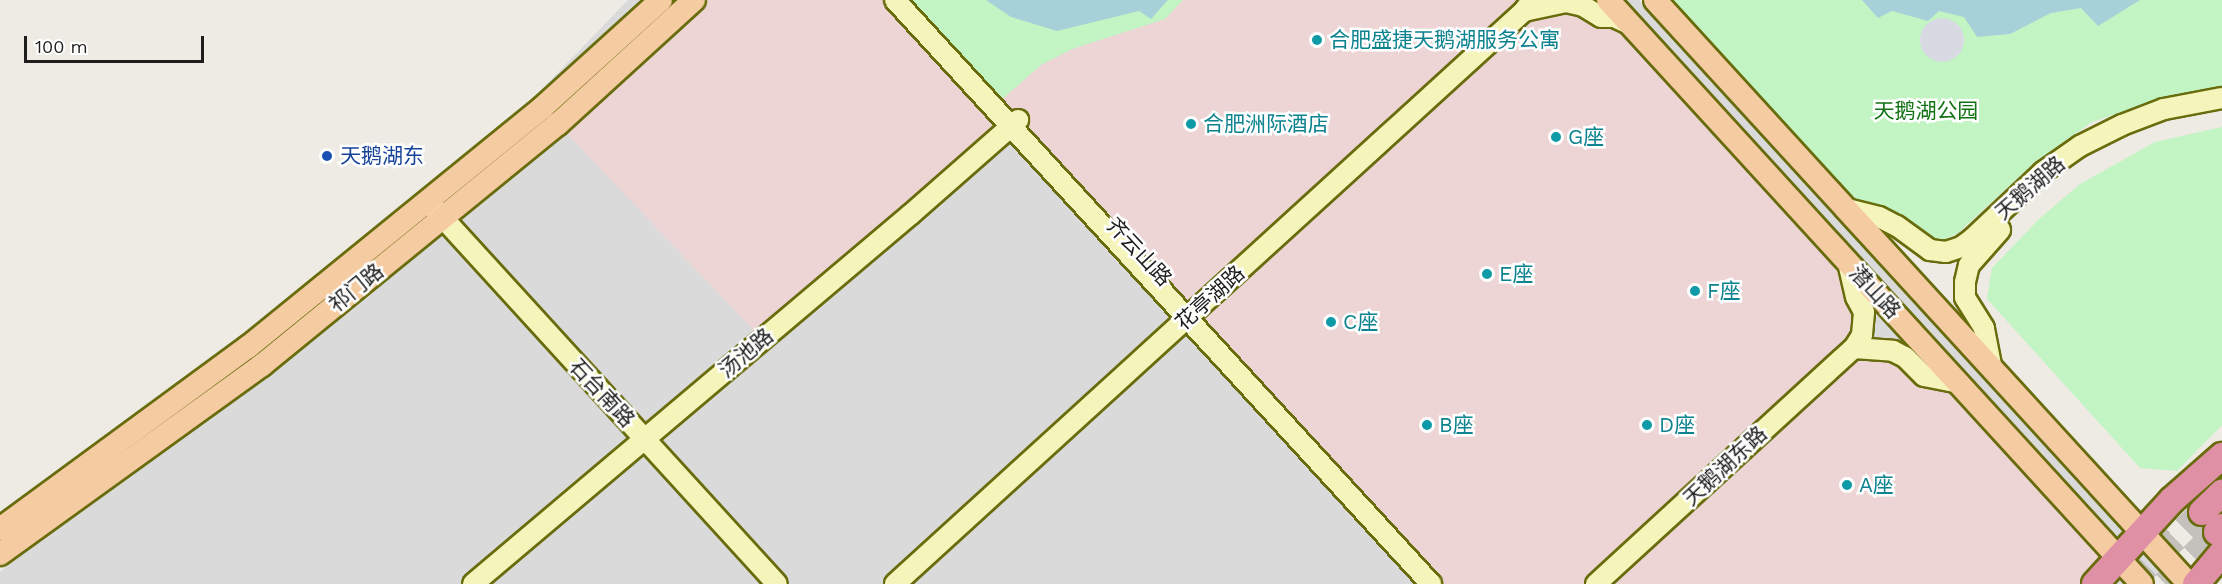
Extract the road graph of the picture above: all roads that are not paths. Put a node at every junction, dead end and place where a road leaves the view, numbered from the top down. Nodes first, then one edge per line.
1 (661, 0) edge
2 (694, 0) edge
3 (895, 0) edge
4 (908, 0) edge
5 (1608, 0) edge
6 (1655, 0) edge
7 (1528, 6) edge
8 (1631, 25) junction
9 (2222, 98) edge
10 (2222, 110) edge
11 (1017, 126) junction
12 (1847, 209) junction
13 (430, 214) junction
14 (1848, 262) junction
15 (1190, 315) junction
16 (1854, 348) junction
17 (1991, 365) junction
18 (1959, 382) junction
19 (2222, 443) edge
20 (642, 445) junction
21 (2222, 456) edge
22 (2222, 493) edge
23 (2172, 500) junction
24 (0, 529) edge
25 (2216, 531) edge
26 (2143, 534) junction
27 (0, 554) edge
28 (2119, 560) junction
29 (2222, 566) edge
30 (473, 584) edge
31 (486, 584) edge
32 (761, 584) edge
33 (777, 584) edge
34 (895, 584) edge
35 (1431, 584) edge
36 (1443, 584) edge
37 (1596, 584) edge
38 (2095, 584) edge
39 (2142, 584) edge
40 (2189, 584) edge
41 (2197, 584) edge

1 - 13 main road, 祁门路
2 - 13 main road, 祁门路
3 - 11 street
4 - 11 street, 齐云山路
5 - 8 main road, 潜山路
6 - 12 main road, 潜山路
7 - 8 street, 花亭湖路
7 - 15 street, 花亭湖路
8 - 14 main road, 潜山路
9 - 12 street, 天鹅湖路
10 - 17 street, 天鹅湖路
11 - 15 street, 齐云山路
11 - 20 street, 汤池路
12 - 17 main road, 潜山路
13 - 20 street, 石台南路
13 - 24 main road, 祁门路
13 - 27 main road, 祁门路
14 - 16 street, 天鹅湖东路
14 - 18 main road, 潜山路
15 - 34 street, 花亭湖路
15 - 35 street
15 - 36 street, 齐云山路
16 - 18 street
16 - 37 street, 天鹅湖东路
17 - 26 main road, 潜山路
18 - 28 main road, 潜山路
19 - 23 main road
20 - 30 street, 汤池路
20 - 31 street, 汤池路
20 - 32 street, 石台南路
20 - 33 street, 石台南路
21 - 23 highway
22 - 25 highway
23 - 26 highway
25 - 41 highway
26 - 28 highway
26 - 40 main road, 潜山路
28 - 38 highway
28 - 39 main road, 潜山路
29 - 41 main road

